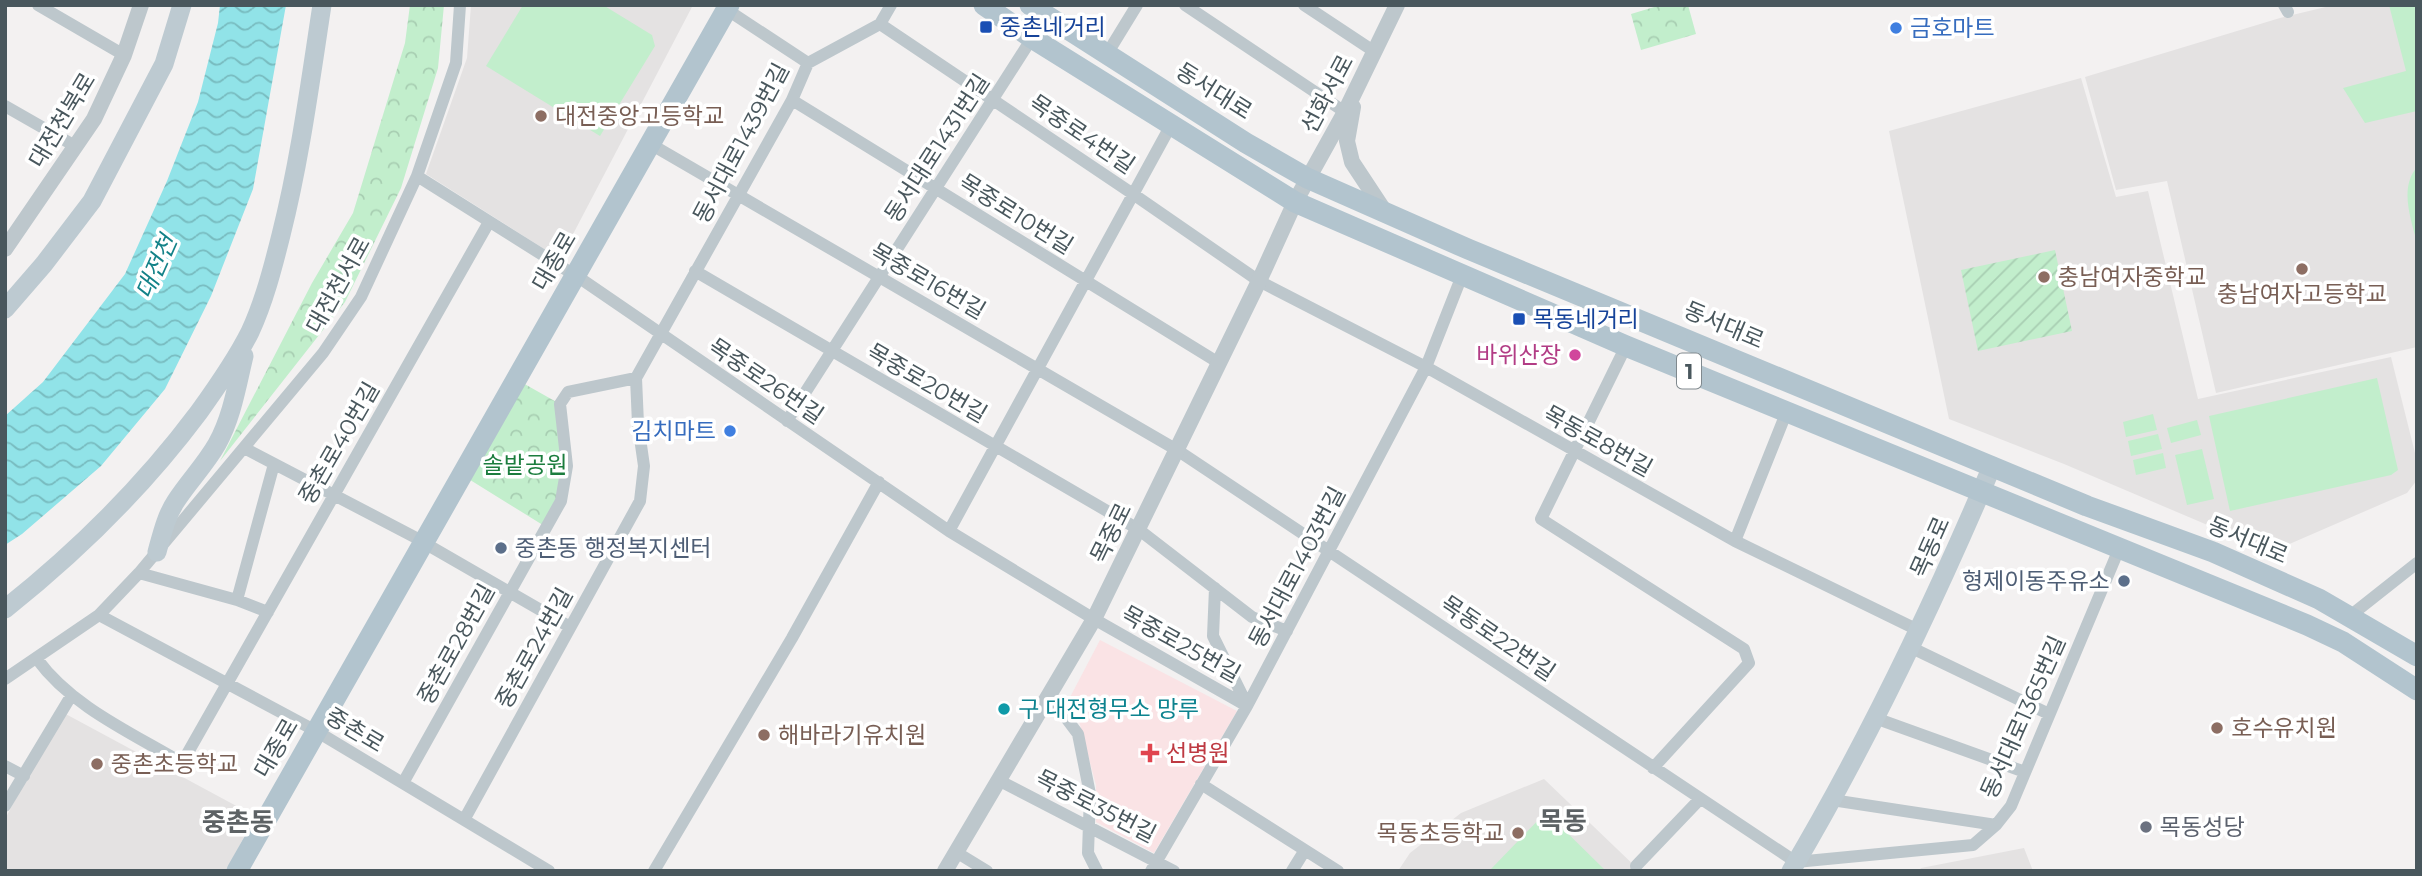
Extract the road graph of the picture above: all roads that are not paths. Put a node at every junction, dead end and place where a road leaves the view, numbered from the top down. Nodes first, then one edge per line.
1 (38, 5) edge
2 (141, 5) edge
3 (182, 5) edge
4 (322, 5) edge
5 (460, 5) edge
6 (891, 5) edge
7 (984, 5) edge
8 (1030, 5) edge
9 (1137, 5) edge
10 (1185, 5) edge
11 (1304, 5) edge
12 (1398, 5) edge
13 (729, 8) edge
14 (880, 24) junction
15 (1032, 38) junction
16 (1375, 52) junction
17 (1107, 54) junction
18 (124, 55) junction
19 (807, 63) junction
20 (1360, 81) junction
21 (792, 100) junction
22 (993, 100) junction
23 (5, 106) edge
24 (1345, 112) junction
25 (1171, 125) junction
26 (75, 146) junction
27 (659, 149) junction
28 (417, 176) junction
29 (1307, 178) junction
30 (936, 189) junction
31 (1133, 194) junction
32 (738, 195) junction
33 (1295, 202) junction
34 (1385, 212) junction
35 (489, 222) junction
36 (5, 249) edge
37 (695, 271) junction
38 (1463, 273) junction
39 (879, 277) junction
40 (580, 278) junction
41 (1259, 281) junction
42 (1085, 282) junction
43 (5, 309) edge
44 (251, 331) junction
45 (660, 334) junction
46 (1626, 346) junction
47 (832, 351) junction
48 (1219, 363) junction
49 (1426, 367) junction
50 (1037, 369) junction
51 (636, 378) junction
52 (1787, 411) junction
53 (787, 421) junction
54 (995, 447) junction
55 (244, 448) junction
56 (1177, 450) junction
57 (1574, 453) junction
58 (274, 464) junction
59 (1992, 466) junction
60 (879, 482) junction
61 (1982, 491) junction
62 (334, 495) junction
63 (1138, 529) junction
64 (949, 531) junction
65 (1735, 541) junction
66 (429, 545) junction
67 (2119, 549) junction
68 (1329, 551) junction
69 (157, 552) junction
70 (2417, 563) edge
71 (139, 573) junction
72 (1215, 588) junction
73 (510, 592) junction
74 (237, 600) junction
75 (7, 602) edge
76 (268, 611) junction
77 (99, 615) junction
78 (2350, 616) junction
79 (1094, 619) junction
80 (570, 627) junction
81 (1287, 631) junction
82 (1916, 640) junction
83 (2417, 656) edge
84 (37, 659) junction
85 (5, 679) edge
86 (227, 684) junction
87 (2417, 690) edge
88 (71, 696) junction
89 (1046, 700) junction
90 (1247, 706) junction
91 (2049, 714) junction
92 (1875, 718) junction
93 (321, 734) junction
94 (5, 766) edge
95 (1653, 768) junction
96 (2025, 772) junction
97 (24, 776) junction
98 (998, 780) junction
99 (403, 783) junction
100 (1201, 785) junction
101 (1700, 799) junction
102 (1832, 800) junction
103 (5, 806) edge
104 (464, 820) junction
105 (1996, 825) junction
106 (1088, 826) junction
107 (1305, 850) junction
108 (956, 852) junction
109 (1154, 866) edge
110 (1636, 866) dead end
111 (1795, 868) edge
112 (237, 871) edge
113 (251, 871) edge
114 (549, 871) edge
115 (654, 871) edge
116 (944, 871) edge
117 (987, 871) edge
118 (1097, 871) edge
119 (1174, 871) edge
120 (1292, 871) edge
121 (1338, 871) edge

1 - 18 street
2 - 18 street, 대전천북로
3 - 43 main road
4 - 44 main road
5 - 28 street, 대전천서로
6 - 14 street
7 - 15 main road, 1
8 - 17 main road, 동서대로 / 1
9 - 17 street
10 - 24 street
11 - 16 street
12 - 16 street, 선화서로
13 - 19 street
13 - 27 main road, 대종로
13 - 40 main road, 대종로
14 - 19 street, 동서대로1439번길
14 - 22 street, 목중로4번길
15 - 22 street, 동서대로1431번길
15 - 25 main road, 1
16 - 20 street, 선화서로
17 - 29 main road, 동서대로 / 1
18 - 26 street, 대전천북로
19 - 21 street, 동서대로1439번길
20 - 24 street, 선화서로
20 - 34 street
21 - 30 street, 목중로10번길
21 - 32 street, 동서대로1439번길
22 - 30 street, 동서대로1431번길
22 - 31 street, 목중로4번길
23 - 26 street
24 - 29 street, 선화서로
25 - 31 street
25 - 33 main road, 1
26 - 36 street, 대전천북로
27 - 32 street, 목중로16번길
27 - 40 main road, 대종로
28 - 35 street, 목중로26번길
28 - 55 street, 대전천서로
29 - 33 street, 선화서로
29 - 34 main road, 동서대로 / 1
30 - 39 street, 동서대로1431번길
30 - 42 street, 목중로10번길
31 - 41 street, 목중로4번길
31 - 42 street
32 - 37 street, 동서대로1439번길
32 - 39 street, 목중로16번길
33 - 38 main road, 1
33 - 41 street, 목중로
34 - 59 main road, 동서대로 / 1
35 - 40 street, 목중로26번길
35 - 62 street, 중촌로40번길
37 - 45 street, 동서대로1439번길
37 - 47 street, 목중로20번길
38 - 46 main road, 1
38 - 49 street, 동서대로1403번길
39 - 47 street, 동서대로1431번길
39 - 50 street, 목중로16번길
40 - 45 street, 목중로26번길
40 - 66 main road, 대종로
41 - 48 street, 목중로
41 - 49 street, 목동로8번길
42 - 48 street, 목중로10번길
42 - 50 street
44 - 69 main road
44 - 75 main road
45 - 51 street
45 - 53 street, 목중로26번길
46 - 52 main road, 1
46 - 57 street
47 - 53 street, 동서대로1431번길
47 - 54 street, 목중로20번길
48 - 56 street, 목중로
49 - 57 street, 목동로8번길
49 - 68 street, 동서대로1403번길
50 - 54 street
50 - 56 street, 목중로16번길
51 - 73 street, 중촌로28번길
51 - 80 street, 중촌로24번길
52 - 61 main road, 1
52 - 65 street
53 - 60 street, 목중로26번길
54 - 63 street, 목중로20번길
54 - 64 street
55 - 58 street
55 - 69 street, 대전천서로
56 - 63 street, 목중로
56 - 68 street, 목동로22번길
57 - 65 street, 목동로8번길
57 - 95 street
58 - 62 street
58 - 74 street
59 - 61 main road, 목동로
59 - 78 main road, 동서대로 / 1
60 - 64 street, 목중로26번길
60 - 115 street
61 - 67 main road, 1
61 - 82 main road, 목동로
62 - 66 street
62 - 76 street, 중촌로40번길
63 - 72 street, 목중로20번길
63 - 79 street, 목중로
64 - 79 street, 목중로26번길
65 - 82 street, 목동로8번길
66 - 73 street
66 - 93 main road, 대종로
67 - 87 main road, 1
67 - 91 street, 동서대로1365번길
68 - 81 street, 동서대로1403번길
68 - 95 street, 목동로22번길
69 - 71 street, 대전천서로
70 - 78 street
71 - 74 street
71 - 77 street, 대전천서로
72 - 81 street, 목중로20번길
72 - 90 street
73 - 80 street
73 - 99 street, 중촌로28번길
74 - 76 street
76 - 86 street, 중촌로40번길
77 - 84 street, 대전천서로
77 - 86 street, 중촌로
78 - 83 main road, 동서대로 / 1
79 - 89 street, 목중로
79 - 90 street, 목중로25번길
80 - 104 street, 중촌로24번길
81 - 90 street, 동서대로1403번길
82 - 91 street
82 - 92 main road, 목동로
84 - 85 street, 대전천서로
84 - 88 street
86 - 88 street, 중촌로40번길
86 - 93 street, 중촌로
88 - 97 street
89 - 98 street, 목중로
89 - 106 street
90 - 100 street, 동서대로1403번길
91 - 96 street, 동서대로1365번길
92 - 96 street
92 - 102 main road, 목동로
93 - 99 street, 중촌로
93 - 112 main road, 대종로
93 - 113 main road, 대종로
94 - 97 street
95 - 101 street, 목동로22번길
96 - 105 street, 동서대로1365번길
97 - 103 street
98 - 106 street, 목중로35번길
98 - 108 street, 목중로
99 - 104 street, 중촌로
100 - 107 street
100 - 109 street, 동서대로1403번길
101 - 110 street
101 - 111 street, 목동로22번길
102 - 105 street
102 - 111 main road, 목동로
104 - 114 street, 중촌로
105 - 111 street, 동서대로1365번길
106 - 109 street, 목중로35번길
106 - 118 street
107 - 120 street
107 - 121 street
108 - 116 street, 목중로
108 - 117 street
109 - 119 street, 목중로35번길

